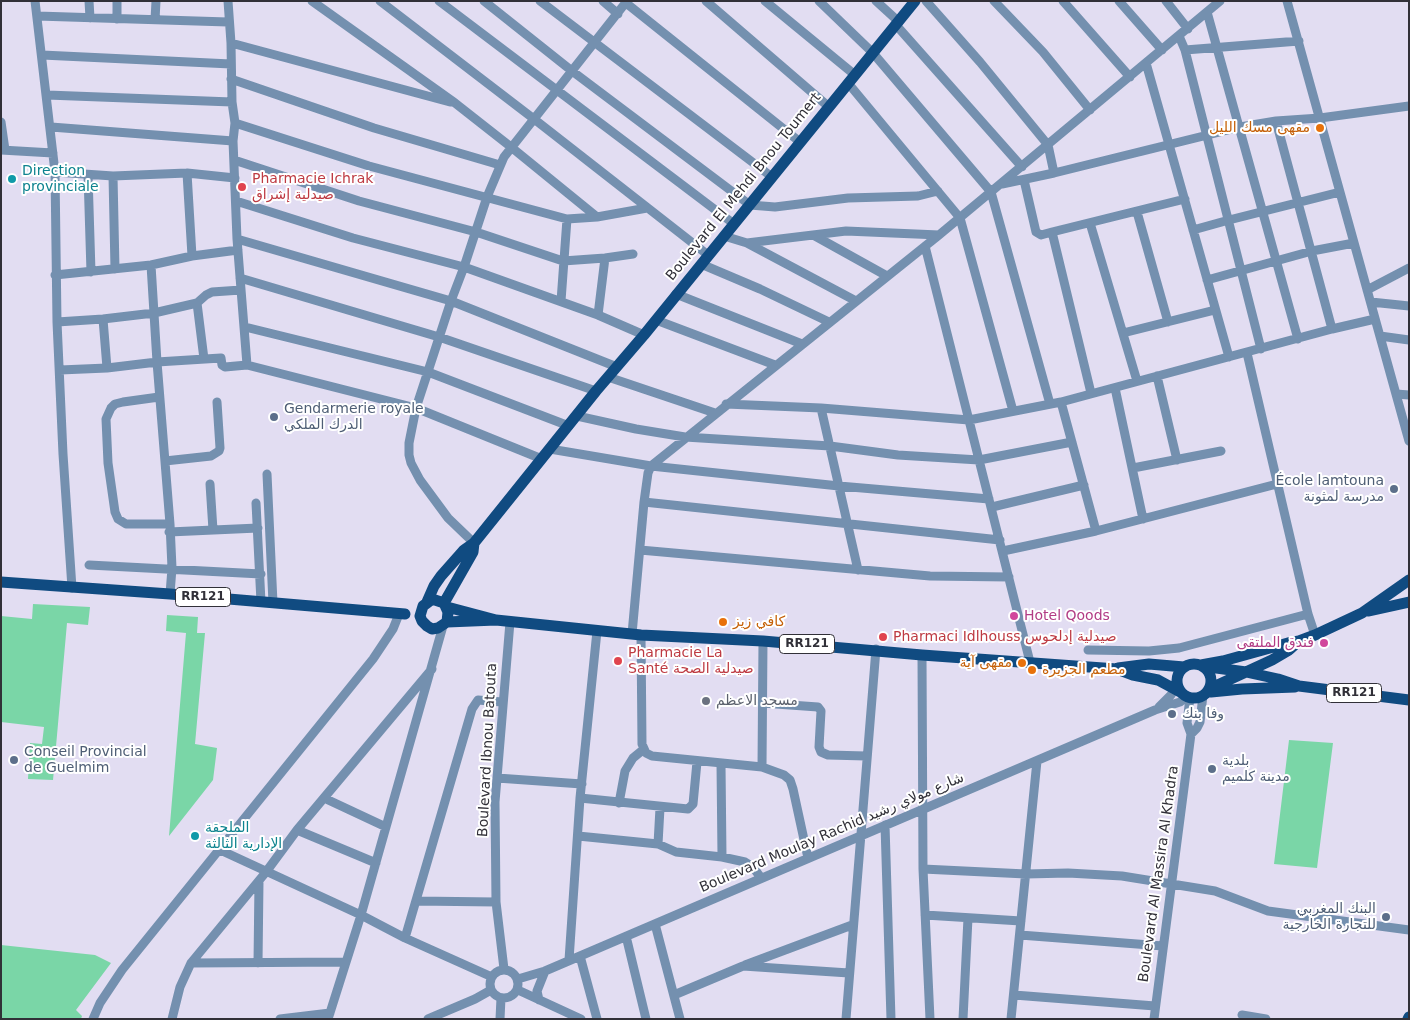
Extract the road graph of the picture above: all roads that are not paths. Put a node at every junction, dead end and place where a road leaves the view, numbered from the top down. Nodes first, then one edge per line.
1 (35, 1) edge
2 (89, 1) edge
3 (117, 1) edge
4 (156, 1) edge
5 (228, 1) edge
6 (312, 1) edge
7 (380, 1) edge
8 (439, 1) edge
9 (484, 1) edge
10 (540, 1) edge
11 (603, 1) edge
12 (706, 1) edge
13 (765, 1) edge
14 (819, 1) edge
15 (876, 1) edge
16 (915, 1) edge
17 (926, 1) edge
18 (994, 1) edge
19 (1063, 1) edge
20 (1119, 1) edge
21 (1166, 1) edge
22 (1287, 1) edge
23 (626, 2) edge
24 (1217, 2) edge
25 (1207, 12) junction
26 (618, 14) junction
27 (37, 16) junction
28 (90, 18) junction
29 (117, 19) junction
30 (155, 20) junction
31 (228, 22) junction
32 (897, 24) junction
33 (1188, 29) junction
34 (1179, 36) junction
35 (1299, 40) junction
36 (231, 43) junction
37 (594, 43) junction
38 (1217, 47) junction
39 (1162, 50) junction
40 (1185, 50) junction
41 (873, 53) junction
42 (42, 55) junction
43 (1146, 63) junction
44 (231, 64) junction
45 (572, 71) junction
46 (1130, 77) junction
47 (232, 79) junction
48 (851, 79) junction
49 (557, 91) junction
50 (47, 95) junction
51 (232, 102) junction
52 (455, 103) junction
53 (1409, 106) edge
54 (829, 107) junction
55 (1090, 110) junction
56 (1320, 118) junction
57 (534, 119) junction
58 (1276, 121) junction
59 (1, 122) edge
60 (235, 123) junction
61 (51, 127) junction
62 (1240, 127) junction
63 (1207, 135) junction
64 (233, 141) junction
65 (800, 142) junction
66 (1170, 144) junction
67 (1048, 145) junction
68 (511, 147) junction
69 (3, 150) edge
70 (53, 153) junction
71 (234, 160) junction
72 (500, 164) junction
73 (1022, 167) junction
74 (55, 172) junction
75 (1054, 173) junction
76 (187, 174) junction
77 (88, 175) junction
78 (113, 176) junction
79 (772, 177) junction
80 (235, 178) junction
81 (1024, 180) junction
82 (999, 185) junction
83 (938, 191) junction
84 (991, 192) junction
85 (1340, 192) junction
86 (487, 197) junction
87 (1185, 199) junction
88 (236, 200) junction
89 (1299, 202) junction
90 (750, 205) junction
91 (647, 208) junction
92 (1136, 212) junction
93 (1263, 212) junction
94 (597, 217) junction
95 (960, 218) junction
96 (567, 219) junction
97 (1229, 220) junction
98 (734, 224) junction
99 (1090, 224) junction
100 (1193, 230) junction
101 (476, 232) junction
102 (1052, 232) junction
103 (939, 235) junction
104 (724, 236) junction
105 (815, 236) junction
106 (237, 239) junction
107 (1354, 242) junction
108 (747, 243) junction
109 (925, 246) junction
110 (238, 250) junction
111 (1312, 251) junction
112 (633, 254) dead end
113 (192, 256) junction
114 (605, 258) junction
115 (563, 260) junction
116 (704, 260) junction
117 (1276, 262) junction
118 (151, 265) junction
119 (464, 267) junction
120 (1409, 268) edge
121 (115, 269) junction
122 (1242, 271) junction
123 (91, 272) junction
124 (55, 275) junction
125 (887, 276) junction
126 (240, 278) junction
127 (1207, 280) junction
128 (241, 290) junction
129 (1367, 290) junction
130 (676, 294) junction
131 (451, 301) junction
132 (561, 301) junction
133 (856, 301) junction
134 (1371, 302) junction
135 (197, 303) junction
136 (1409, 306) edge
137 (1215, 310) junction
138 (154, 313) junction
139 (598, 314) junction
140 (103, 319) junction
141 (1375, 319) junction
142 (656, 320) junction
143 (57, 322) junction
144 (829, 322) junction
145 (1168, 322) junction
146 (245, 327) junction
147 (1332, 329) junction
148 (1122, 333) junction
149 (644, 335) junction
150 (439, 336) junction
151 (1380, 336) junction
152 (1298, 339) junction
153 (1409, 340) edge
154 (802, 344) junction
155 (1262, 349) junction
156 (1247, 353) junction
157 (1230, 357) junction
158 (204, 359) junction
159 (157, 362) junction
160 (247, 365) junction
161 (775, 365) junction
162 (616, 367) junction
163 (107, 368) junction
164 (60, 370) junction
165 (428, 372) junction
166 (1157, 376) junction
167 (608, 377) junction
168 (1137, 381) junction
169 (1115, 388) junction
170 (596, 391) junction
171 (1092, 393) junction
172 (1396, 394) junction
173 (1409, 395) edge
174 (160, 397) junction
175 (217, 402) dead end
176 (1061, 402) junction
177 (726, 404) junction
178 (1050, 404) junction
179 (416, 408) junction
180 (821, 408) junction
181 (1012, 412) junction
182 (715, 413) junction
183 (578, 416) junction
184 (969, 420) junction
185 (569, 426) junction
186 (685, 437) junction
187 (1408, 439) edge
188 (1072, 442) junction
189 (830, 446) junction
190 (550, 449) junction
191 (1221, 452) dead end
192 (542, 459) junction
193 (979, 460) junction
194 (1177, 460) junction
195 (165, 461) junction
196 (651, 466) junction
197 (1133, 468) junction
198 (267, 474) dead end
199 (210, 484) dead end
200 (1277, 484) junction
201 (1084, 485) junction
202 (839, 486) junction
203 (644, 502) junction
204 (256, 503) dead end
205 (990, 503) junction
206 (1143, 519) junction
207 (847, 523) junction
208 (170, 528) junction
209 (258, 528) junction
210 (213, 530) junction
211 (1096, 531) junction
212 (1000, 540) junction
213 (474, 544) junction
214 (640, 550) junction
215 (1003, 551) junction
216 (89, 565) dead end
217 (172, 568) junction
218 (858, 570) junction
219 (260, 574) junction
220 (1010, 577) junction
221 (1409, 580) edge
222 (1, 582) edge
223 (72, 588) junction
224 (170, 594) junction
225 (1409, 602) edge
226 (267, 603) junction
227 (425, 604) junction
228 (445, 605) junction
229 (1362, 613) junction
230 (402, 614) junction
231 (1308, 614) junction
232 (496, 620) junction
233 (510, 622) junction
234 (424, 624) junction
235 (445, 624) junction
236 (597, 631) junction
237 (636, 635) junction
238 (1315, 635) junction
239 (763, 641) junction
240 (1299, 641) junction
241 (437, 647) junction
242 (876, 650) junction
243 (1088, 650) dead end
244 (922, 655) junction
245 (1030, 662) junction
246 (1202, 666) junction
247 (1184, 667) junction
248 (432, 669) junction
249 (1117, 669) junction
250 (1246, 672) junction
251 (1299, 686) junction
252 (1182, 692) junction
253 (1206, 692) junction
254 (1409, 700) edge
255 (502, 702) junction
256 (762, 703) junction
257 (1173, 705) junction
258 (1155, 710) junction
259 (1187, 719) junction
260 (1191, 734) junction
261 (644, 749) junction
262 (866, 756) junction
263 (1037, 761) junction
264 (697, 762) junction
265 (721, 764) junction
266 (762, 767) junction
267 (497, 778) junction
268 (582, 784) junction
269 (324, 798) junction
270 (580, 798) junction
271 (619, 803) junction
272 (660, 808) junction
273 (924, 809) junction
274 (885, 825) junction
275 (386, 827) junction
276 (297, 830) junction
277 (578, 836) junction
278 (859, 836) junction
279 (658, 844) junction
280 (218, 849) junction
281 (722, 857) junction
282 (808, 858) junction
283 (376, 863) junction
284 (923, 870) junction
285 (266, 872) junction
286 (1026, 874) junction
287 (760, 878) junction
288 (259, 881) junction
289 (1172, 884) junction
290 (416, 901) junction
291 (496, 902) junction
292 (361, 915) junction
293 (925, 915) junction
294 (968, 918) junction
295 (1022, 920) junction
296 (655, 924) junction
297 (852, 925) junction
298 (1409, 930) edge
299 (1020, 935) junction
300 (626, 936) junction
301 (405, 938) junction
302 (1163, 946) junction
303 (580, 956) junction
304 (569, 960) junction
305 (346, 962) junction
306 (191, 963) junction
307 (258, 963) junction
308 (743, 966) junction
309 (504, 969) junction
310 (544, 971) junction
311 (850, 973) junction
312 (492, 977) junction
313 (518, 979) junction
314 (492, 990) junction
315 (518, 990) junction
316 (674, 994) junction
317 (1014, 995) junction
318 (501, 998) junction
319 (539, 1000) junction
320 (1155, 1006) junction
321 (1242, 1015) dead end
322 (329, 1016) edge
323 (93, 1019) edge
324 (172, 1019) edge
325 (280, 1019) edge
326 (428, 1019) edge
327 (500, 1019) edge
328 (580, 1019) edge
329 (597, 1019) edge
330 (646, 1019) edge
331 (680, 1019) edge
332 (846, 1019) edge
333 (891, 1019) edge
334 (930, 1019) edge
335 (962, 1019) edge
336 (1011, 1019) edge
337 (1154, 1019) edge
338 (1266, 1019) edge

1 - 27 street
2 - 28 street
3 - 29 street
4 - 30 street
5 - 31 street
6 - 52 street
7 - 57 street
8 - 49 street
9 - 45 street
10 - 37 street
11 - 26 street
12 - 54 street
13 - 48 street
14 - 41 street
15 - 32 street
16 - 32 main road, Boulevard El Mehdi Bnou Toumert
17 - 67 street
18 - 55 street
19 - 46 street
20 - 39 street
21 - 33 street
22 - 35 street
23 - 26 street
23 - 65 street
24 - 25 street
25 - 33 street
25 - 38 street
26 - 37 street
27 - 28 street
27 - 42 street
28 - 29 street
29 - 30 street
30 - 31 street
31 - 36 street
32 - 41 main road, Boulevard El Mehdi Bnou Toumert
32 - 73 street
33 - 34 street
34 - 39 street
34 - 40 street
35 - 38 street
35 - 56 street
36 - 44 street
36 - 52 street
37 - 45 street
37 - 79 street
38 - 40 street
38 - 62 street
39 - 43 street
40 - 63 street
41 - 48 main road, Boulevard El Mehdi Bnou Toumert
41 - 84 street
42 - 44 street
42 - 50 street
43 - 46 street
43 - 66 street
44 - 47 street
45 - 49 street
45 - 90 street
46 - 55 street
47 - 51 street
47 - 72 street
48 - 54 main road, Boulevard El Mehdi Bnou Toumert
48 - 83 street
49 - 57 street
49 - 98 street
50 - 51 street
50 - 61 street
51 - 60 street
52 - 68 street
53 - 56 street
54 - 65 main road, Boulevard El Mehdi Bnou Toumert
55 - 67 street
56 - 58 street
56 - 85 street
57 - 68 street
57 - 91 street
58 - 62 street
58 - 89 street
59 - 69 street
60 - 64 street
60 - 86 street
61 - 64 street
61 - 70 street
62 - 63 street
62 - 93 street
63 - 66 street
63 - 97 street
64 - 71 street
65 - 79 main road, Boulevard El Mehdi Bnou Toumert
66 - 75 street
66 - 87 street
67 - 73 street
67 - 75 street
68 - 72 street
68 - 94 street
69 - 70 street
70 - 74 street
71 - 80 street
71 - 101 street
72 - 86 street
73 - 82 street
74 - 77 street
74 - 124 street
75 - 81 street
76 - 78 street
76 - 80 street
76 - 113 street
77 - 78 street
77 - 123 street
78 - 121 street
79 - 90 main road, Boulevard El Mehdi Bnou Toumert
80 - 88 street
81 - 82 street
81 - 102 street
82 - 84 street
83 - 90 street
83 - 95 street
84 - 95 street
84 - 178 street
85 - 89 street
85 - 107 street
86 - 96 street
86 - 101 street
87 - 92 street
87 - 100 street
88 - 106 street
88 - 119 street
89 - 93 street
89 - 111 street
90 - 98 main road, Boulevard El Mehdi Bnou Toumert
91 - 94 street
91 - 116 street
92 - 99 street
92 - 145 street
93 - 97 street
93 - 117 street
94 - 96 street
95 - 103 street
95 - 181 street
96 - 115 street
97 - 100 street
97 - 122 street
98 - 104 main road, Boulevard El Mehdi Bnou Toumert
99 - 102 street
99 - 148 street
100 - 127 street
101 - 115 street
101 - 119 street
102 - 171 street
103 - 105 street
103 - 109 street
104 - 108 street
104 - 116 main road, Boulevard El Mehdi Bnou Toumert
105 - 108 street
105 - 125 street
106 - 110 street
106 - 131 street
107 - 111 street
107 - 129 street
108 - 133 street
109 - 125 street
109 - 184 street
110 - 113 street
110 - 126 street
111 - 117 street
111 - 147 street
112 - 114 street
113 - 118 street
114 - 115 street
114 - 139 street
115 - 132 street
116 - 130 main road, Boulevard El Mehdi Bnou Toumert
116 - 144 street
117 - 122 street
117 - 152 street
118 - 121 street
118 - 138 street
119 - 131 street
119 - 132 street
120 - 129 street
121 - 123 street
122 - 127 street
122 - 155 street
123 - 124 street
124 - 143 street
125 - 133 street
126 - 128 street
126 - 150 street
127 - 137 street
128 - 135 street
128 - 146 street
129 - 134 street
130 - 142 main road, Boulevard El Mehdi Bnou Toumert
130 - 154 street
131 - 150 street
131 - 162 street
132 - 139 street
133 - 144 street
134 - 136 street
134 - 141 street
135 - 138 street
135 - 158 street
137 - 145 street
137 - 157 street
138 - 140 street
138 - 159 street
139 - 149 street
140 - 143 street
140 - 163 street
141 - 147 street
141 - 151 street
142 - 149 main road, Boulevard El Mehdi Bnou Toumert
142 - 161 street
143 - 164 street
144 - 154 street
145 - 148 street
146 - 160 street
146 - 165 street
147 - 152 street
148 - 168 street
149 - 162 main road, Boulevard El Mehdi Bnou Toumert
150 - 165 street
150 - 170 street
151 - 153 street
151 - 172 street
152 - 155 street
154 - 161 street
155 - 156 street
156 - 157 street
156 - 200 street
157 - 166 street
158 - 159 street
158 - 160 street
159 - 163 street
159 - 174 street
160 - 179 street
161 - 177 street
162 - 167 main road, Boulevard El Mehdi Bnou Toumert
163 - 164 street
164 - 223 street
165 - 179 street
165 - 185 street
166 - 168 street
166 - 194 street
167 - 170 main road, Boulevard El Mehdi Bnou Toumert
167 - 182 street
168 - 169 street
169 - 171 street
169 - 197 street
170 - 183 main road, Boulevard El Mehdi Bnou Toumert
171 - 176 street
172 - 173 street
172 - 187 street
174 - 195 street
174 - 208 street
175 - 195 street
176 - 178 street
176 - 188 street
177 - 180 street
177 - 182 street
178 - 181 street
179 - 192 street
179 - 213 street
180 - 184 street
180 - 189 street
181 - 184 street
182 - 186 street
183 - 185 main road, Boulevard El Mehdi Bnou Toumert
183 - 186 street
184 - 193 street
185 - 190 main road, Boulevard El Mehdi Bnou Toumert
186 - 189 street
186 - 196 street
188 - 193 street
188 - 201 street
189 - 193 street
189 - 202 street
190 - 192 main road, Boulevard El Mehdi Bnou Toumert
190 - 196 street
191 - 194 street
192 - 213 main road, Boulevard El Mehdi Bnou Toumert
193 - 205 street
194 - 197 street
195 - 208 street
196 - 202 street
196 - 203 street
197 - 206 street
198 - 226 street
199 - 210 street
200 - 206 street
200 - 231 street
201 - 205 street
201 - 211 street
202 - 205 street
202 - 207 street
203 - 207 street
203 - 214 street
204 - 209 street
205 - 212 street
206 - 211 street
207 - 212 street
207 - 218 street
208 - 210 street
208 - 217 street
209 - 210 street
209 - 219 street
211 - 215 street
212 - 215 street
213 - 227 main road
213 - 228 main road
214 - 218 street
214 - 237 street
215 - 220 street
216 - 217 street
217 - 219 street
217 - 224 street
218 - 220 street
219 - 226 street
220 - 245 street
221 - 229 main road
222 - 223 main road, RR121
223 - 224 main road, RR121
224 - 226 main road, RR121
225 - 229 main road
226 - 230 main road, RR121
227 - 228 main road, RR121
227 - 230 main road, RR121
227 - 234 main road
228 - 232 main road, RR121
228 - 235 main road
229 - 238 main road
230 - 234 main road, RR121
230 - 280 street
231 - 238 street
231 - 243 street
232 - 233 main road, RR121
232 - 235 main road, RR121
233 - 236 main road, RR121
233 - 255 street, Boulevard Ibnou Batouta
234 - 235 main road, RR121
234 - 241 street
235 - 241 street
236 - 237 main road, RR121
236 - 268 street
237 - 239 main road, RR121
237 - 261 street
238 - 240 main road
239 - 242 main road, RR121
239 - 256 street
240 - 246 main road
240 - 250 main road
241 - 248 street
242 - 244 main road, RR121
242 - 262 street
244 - 245 main road, RR121
244 - 273 street
245 - 249 main road, RR121
246 - 247 main road, RR121
246 - 250 main road, RR121
246 - 253 main road
247 - 249 main road, RR121
247 - 252 main road
248 - 269 street
248 - 275 street
249 - 252 main road, RR121
250 - 251 main road, RR121
250 - 253 main road
251 - 253 main road, RR121
251 - 254 main road, RR121
252 - 253 main road, RR121
252 - 257 street, Boulevard Moulay Rachid شارع مولاي رشيد
252 - 258 street, Boulevard Moulay Rachid شارع مولاي رشيد
252 - 259 street, Boulevard Al Massira Al Khadra
253 - 260 street, Boulevard Al Massira Al Khadra
255 - 267 street, Boulevard Ibnou Batouta
255 - 290 street
256 - 262 street
256 - 266 street
257 - 258 street, Boulevard Moulay Rachid شارع مولاي رشيد
257 - 259 street
258 - 263 street, Boulevard Moulay Rachid شارع مولاي رشيد
259 - 260 street, Boulevard Al Massira Al Khadra
260 - 289 street, Boulevard Al Massira Al Khadra
261 - 264 street
261 - 271 street
262 - 278 street
263 - 273 street, Boulevard Moulay Rachid شارع مولاي رشيد
263 - 286 street
264 - 265 street
264 - 272 street
265 - 266 street
265 - 281 street
266 - 282 street
267 - 268 street
267 - 291 street, Boulevard Ibnou Batouta
268 - 270 street
269 - 275 street
269 - 276 street
270 - 271 street
270 - 277 street
271 - 272 street
272 - 279 street
273 - 274 street, Boulevard Moulay Rachid شارع مولاي رشيد
273 - 284 street
274 - 278 street, Boulevard Moulay Rachid شارع مولاي رشيد
274 - 333 street
275 - 283 street
276 - 283 street
276 - 285 street
277 - 279 street
277 - 304 street
278 - 282 street, Boulevard Moulay Rachid شارع مولاي رشيد
278 - 297 street
279 - 281 street
280 - 285 street
280 - 323 street
281 - 287 street
282 - 287 street, Boulevard Moulay Rachid شارع مولاي رشيد
283 - 292 street
284 - 286 street
284 - 293 street
285 - 288 street
285 - 292 street
286 - 289 street
286 - 295 street
287 - 296 street, Boulevard Moulay Rachid شارع مولاي رشيد
288 - 306 street
288 - 307 street
289 - 298 street
289 - 302 street, Boulevard Al Massira Al Khadra
290 - 291 street
290 - 301 street
291 - 309 street, Boulevard Ibnou Batouta
292 - 301 street
292 - 305 street
293 - 294 street
293 - 334 street
294 - 295 street
294 - 335 street
295 - 299 street
296 - 300 street, Boulevard Moulay Rachid شارع مولاي رشيد
296 - 316 street
297 - 308 street
297 - 311 street
299 - 302 street
299 - 317 street
300 - 303 street, Boulevard Moulay Rachid شارع مولاي رشيد
300 - 330 street
301 - 312 street
302 - 320 street, Boulevard Al Massira Al Khadra
303 - 304 street, Boulevard Moulay Rachid شارع مولاي رشيد
303 - 329 street
304 - 310 street, Boulevard Moulay Rachid شارع مولاي رشيد
305 - 307 street
305 - 322 street
306 - 307 street
306 - 324 street
308 - 311 street
308 - 316 street
309 - 312 street
309 - 313 street
310 - 313 street, Boulevard Moulay Rachid شارع مولاي رشيد
310 - 319 street
311 - 332 street
312 - 314 street
313 - 315 street
314 - 318 street
314 - 326 street
315 - 318 street
315 - 319 street
316 - 331 street
317 - 320 street
317 - 336 street
318 - 327 street
319 - 328 street
320 - 337 street, Boulevard Al Massira Al Khadra
321 - 338 street
322 - 325 street

